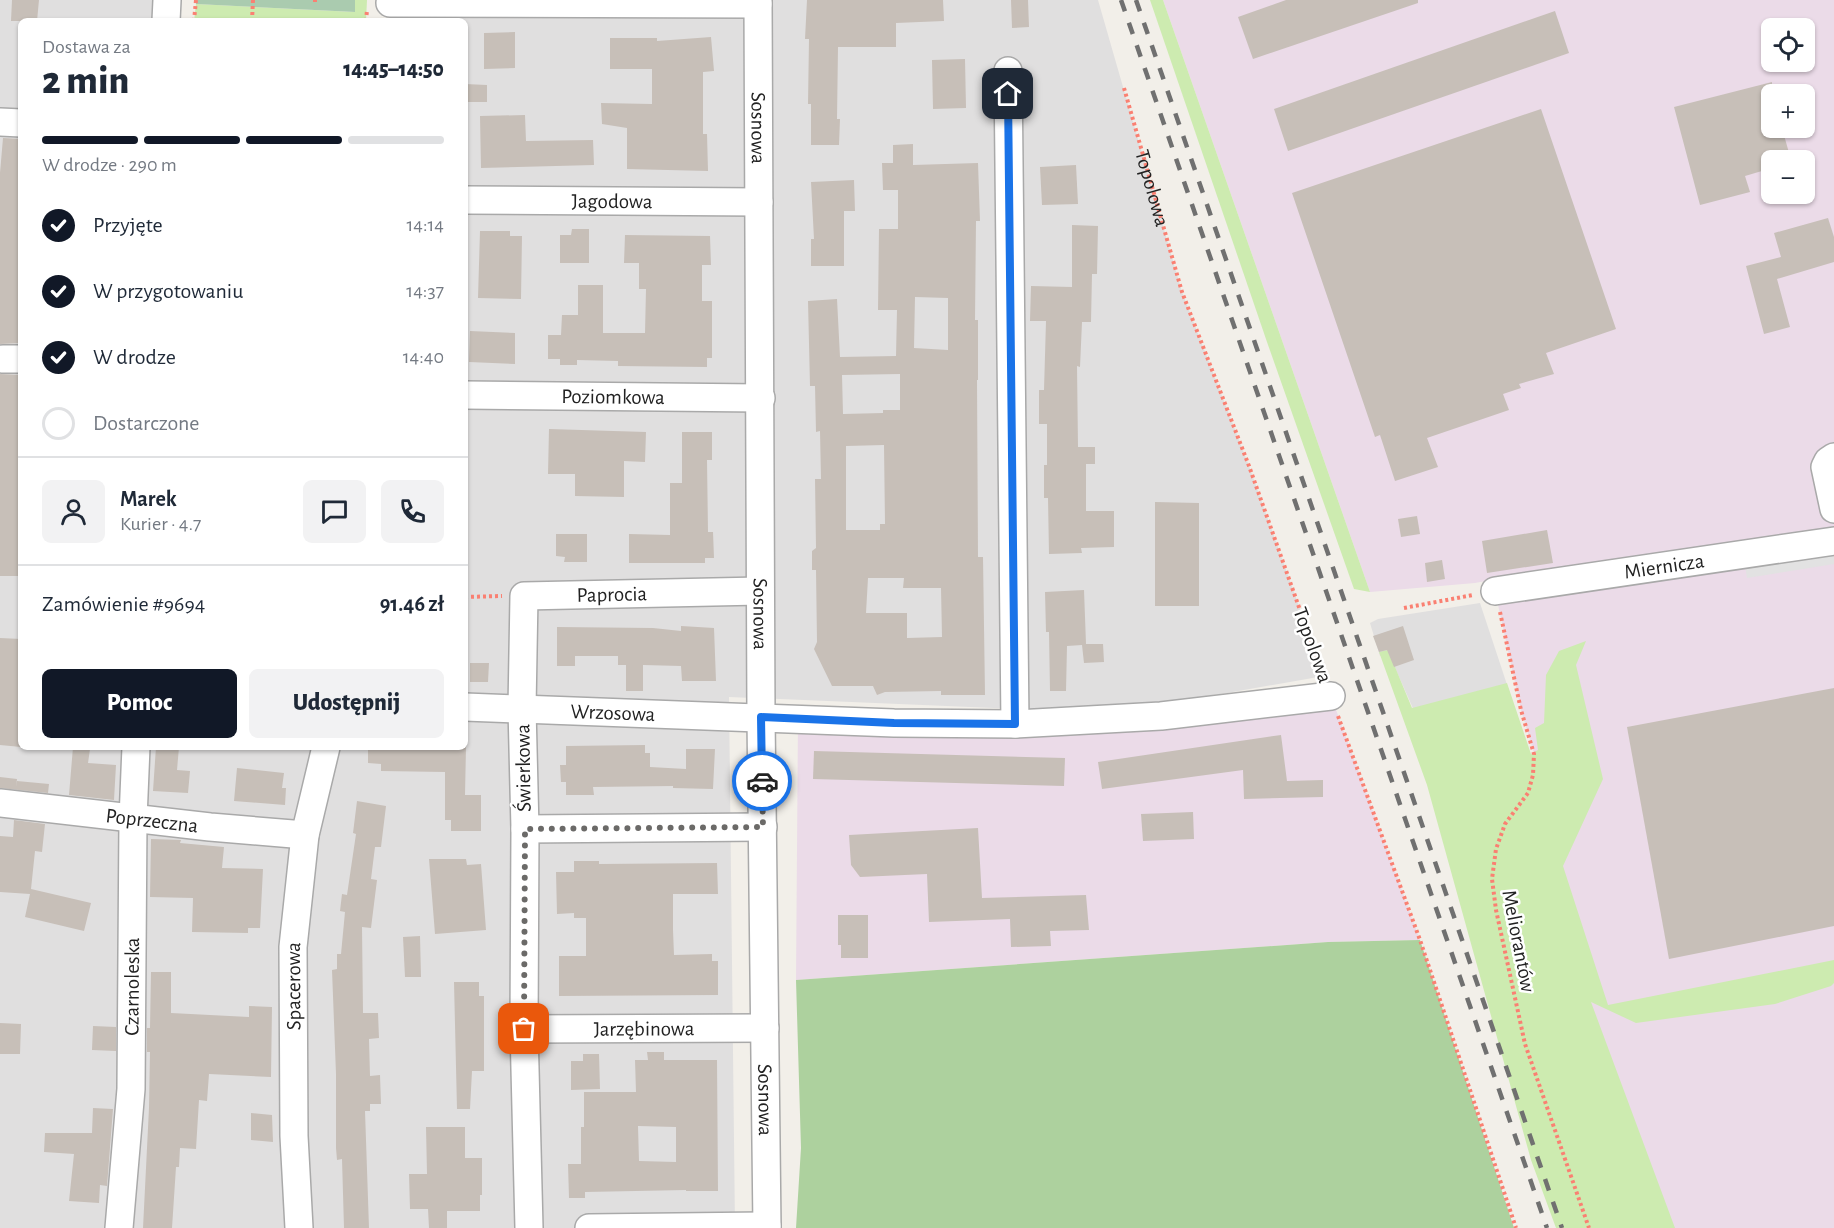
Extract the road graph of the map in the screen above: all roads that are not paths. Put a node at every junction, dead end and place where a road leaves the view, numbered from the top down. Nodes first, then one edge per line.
1 (167, 0) edge
2 (758, 2) edge
3 (389, 8) edge
4 (166, 18) edge
5 (1008, 71) dead end
6 (0, 122) edge
7 (18, 123) edge
8 (468, 200) edge
9 (759, 202) junction
10 (468, 395) edge
11 (761, 398) junction
12 (1834, 457) edge
13 (1834, 510) edge
14 (1834, 541) edge
15 (760, 591) junction
16 (1484, 593) road end
17 (524, 596) joint
18 (1331, 696) road end
19 (468, 707) edge
20 (522, 708) junction
21 (761, 717) junction
22 (1015, 724) junction
23 (136, 750) edge
24 (325, 750) edge
25 (0, 803) edge
26 (133, 819) junction
27 (763, 827) junction
28 (525, 829) junction
29 (304, 835) junction
30 (765, 1028) junction
31 (524, 1029) junction
32 (767, 1227) edge
33 (119, 1228) edge
34 (299, 1228) edge
35 (529, 1228) edge
36 (589, 1228) edge

1 - 4 street
2 - 3 street
2 - 9 street, Sosnowa
5 - 22 street
6 - 7 street
8 - 9 street, Jagodowa
9 - 11 street, Sosnowa
10 - 11 street, Poziomkowa
11 - 15 street, Sosnowa
12 - 13 street
14 - 16 street, Miernicza
15 - 17 street, Paprocia
15 - 21 street, Sosnowa
17 - 20 street, Świerkowa
18 - 22 street, Topolowa
19 - 20 street, Wrzosowa
20 - 21 street, Wrzosowa
20 - 28 street, Świerkowa
21 - 22 street, Topolowa
21 - 27 street, Sosnowa
23 - 26 street, Czarnoleska
24 - 29 street, Spacerowa
25 - 26 street, Poprzeczna
26 - 29 street, Poprzeczna
26 - 33 street, Czarnoleska
27 - 28 street
27 - 30 street, Sosnowa
28 - 31 street, Świerkowa
29 - 34 street, Spacerowa
30 - 31 street, Jarzębinowa
30 - 32 street, Sosnowa
31 - 35 street, Świerkowa
32 - 36 street

